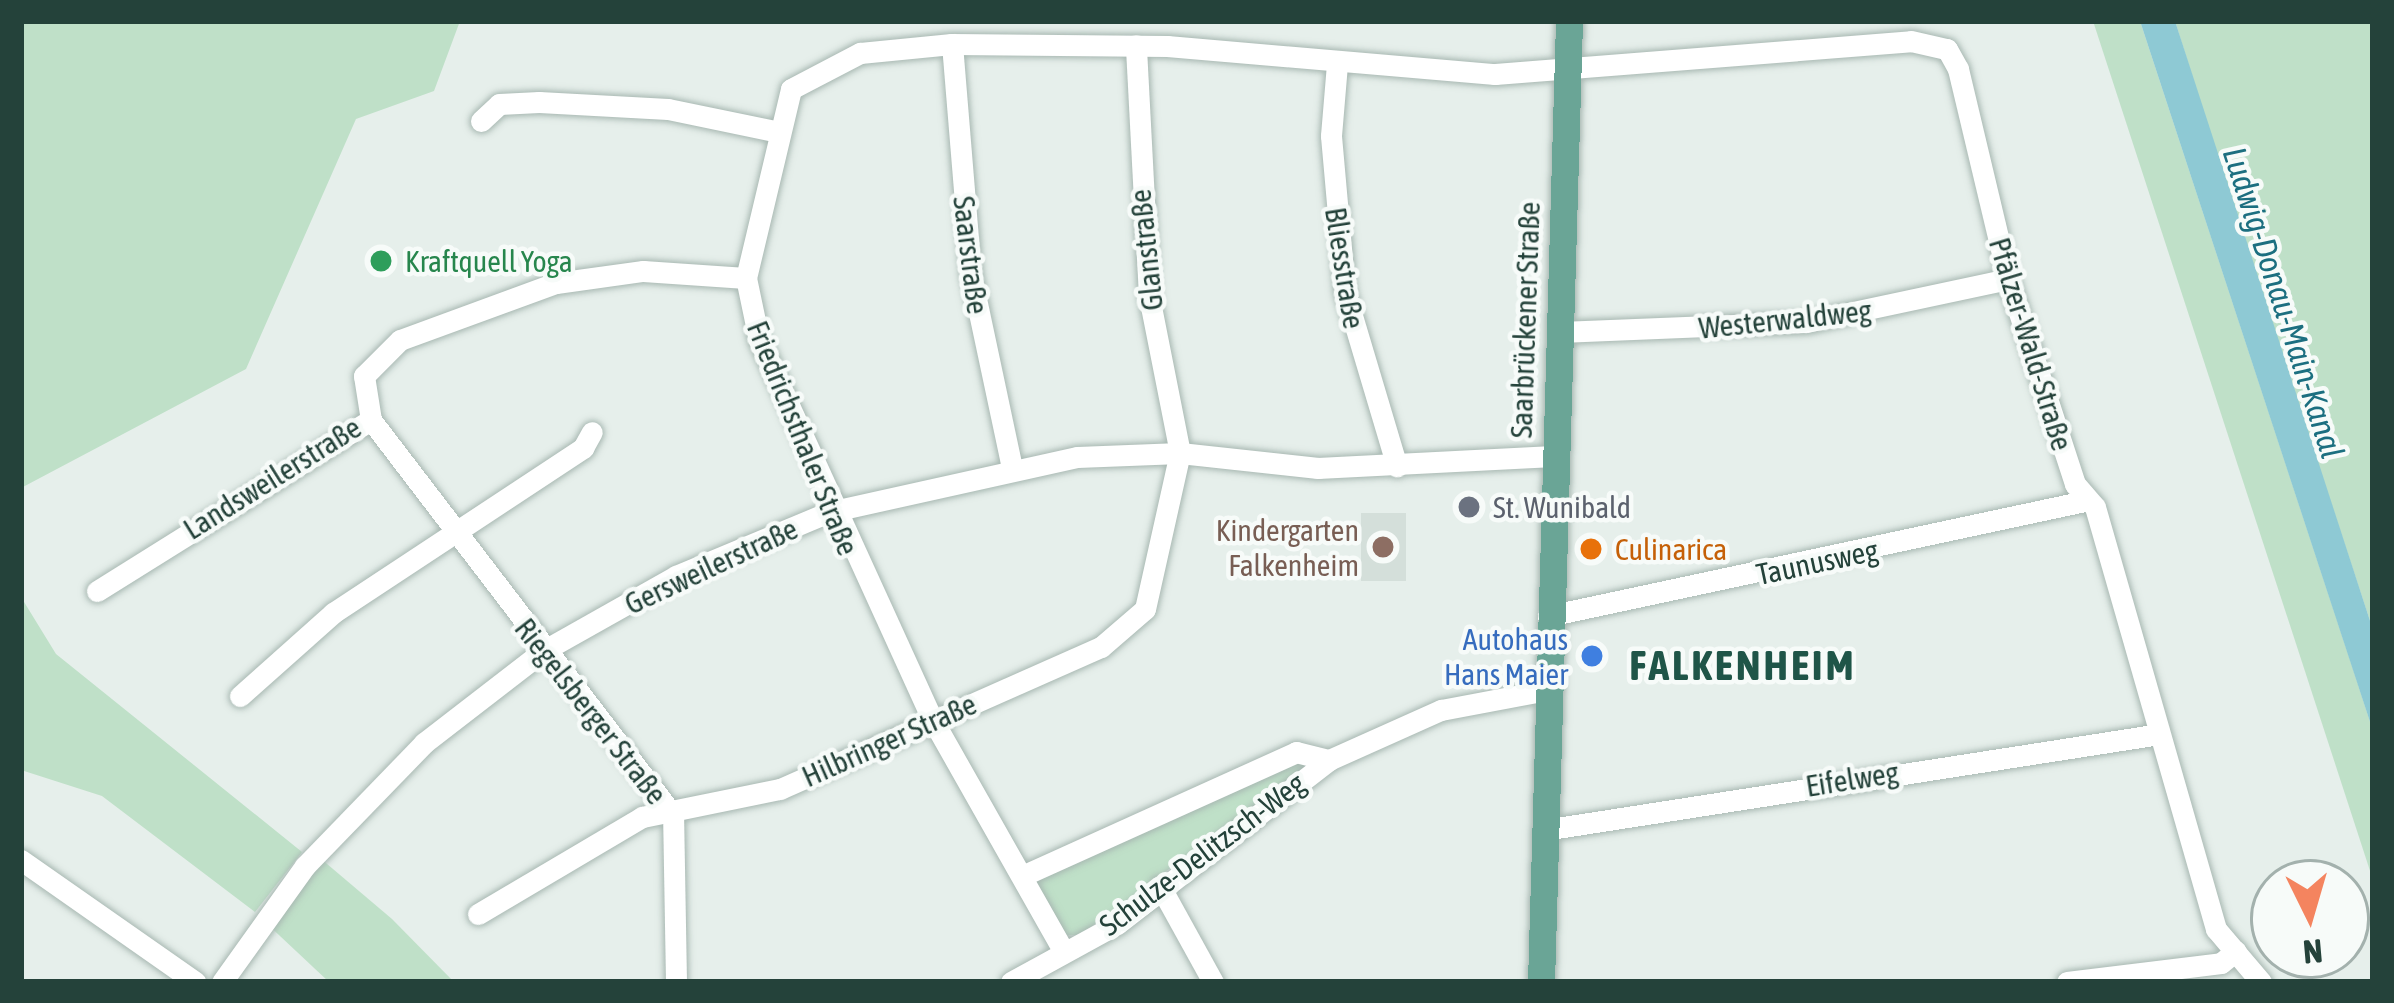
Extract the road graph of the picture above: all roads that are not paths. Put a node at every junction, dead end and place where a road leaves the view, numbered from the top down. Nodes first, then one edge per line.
1 (1569, 21) edge
2 (952, 44) junction
3 (1136, 45) junction
4 (1337, 64) junction
5 (1568, 71) junction
6 (481, 121) dead end
7 (774, 131) junction
8 (746, 278) junction
9 (2008, 279) junction
10 (1558, 332) junction
11 (371, 420) junction
12 (592, 432) dead end
13 (1180, 453) junction
14 (1553, 456) junction
15 (1011, 464) junction
16 (1397, 466) junction
17 (2085, 501) junction
18 (829, 512) junction
19 (452, 532) junction
20 (98, 591) dead end
21 (1548, 616) junction
22 (543, 651) junction
23 (1547, 690) junction
24 (240, 696) dead end
25 (932, 718) junction
26 (2160, 734) junction
27 (1329, 760) junction
28 (673, 815) junction
29 (1544, 830) junction
30 (21, 860) edge
31 (1022, 877) junction
32 (1160, 886) junction
33 (478, 914) dead end
34 (2236, 951) junction
35 (1064, 952) junction
36 (195, 982) edge
37 (222, 982) edge
38 (676, 982) edge
39 (1011, 982) edge
40 (1213, 982) edge
41 (1520, 982) edge
42 (1541, 982) edge
43 (2067, 982) edge
44 (2261, 982) edge

1 - 5 main road, Saarbrückener Straße
2 - 3 street
2 - 7 street
2 - 15 street, Saarstraße
3 - 4 street
3 - 13 street, Glanstraße
4 - 5 street
4 - 16 street, Bliesstraße
5 - 9 street, Pfälzer-Wald-Straße
5 - 10 main road, Saarbrückener Straße
6 - 7 street
7 - 8 street
8 - 11 street, Landsweilerstraße
8 - 18 street, Friedrichsthaler Straße
9 - 10 street, Westerwaldweg
9 - 17 street, Pfälzer-Wald-Straße
10 - 14 main road, Saarbrückener Straße
11 - 19 street, Riegelsberger Straße
11 - 20 street, Landsweilerstraße
12 - 19 street
13 - 15 street, Gersweilerstraße
13 - 16 street, Gersweilerstraße
13 - 25 street, Hilbringer Straße
14 - 16 street, Gersweilerstraße
14 - 21 main road, Saarbrückener Straße
15 - 18 street, Gersweilerstraße
17 - 21 street, Taunusweg
17 - 26 street, Pfälzer-Wald-Straße
18 - 22 street, Gersweilerstraße
18 - 25 street, Friedrichsthaler Straße
19 - 22 street, Riegelsberger Straße
19 - 24 street
21 - 23 main road, Saarbrückener Straße
22 - 28 street, Riegelsberger Straße
22 - 37 street, Gersweilerstraße
23 - 27 street, Schulze-Delitzsch-Weg
23 - 29 main road, Saarbrückener Straße
25 - 28 street, Hilbringer Straße
25 - 31 street, Friedrichsthaler Straße
26 - 29 street, Eifelweg
26 - 34 street, Pfälzer-Wald-Straße
27 - 31 street, Schulze-Delitzsch-Weg
27 - 32 street, Schulze-Delitzsch-Weg
28 - 33 street, Hilbringer Straße
28 - 38 street, Riegelsberger Straße
29 - 42 main road, Saarbrückener Straße
30 - 36 street
31 - 35 street, Friedrichsthaler Straße
32 - 35 street, Schulze-Delitzsch-Weg
32 - 40 street
34 - 43 street
34 - 44 street, Pfälzer-Wald-Straße
35 - 39 street, Schulze-Delitzsch-Weg
41 - 42 street

